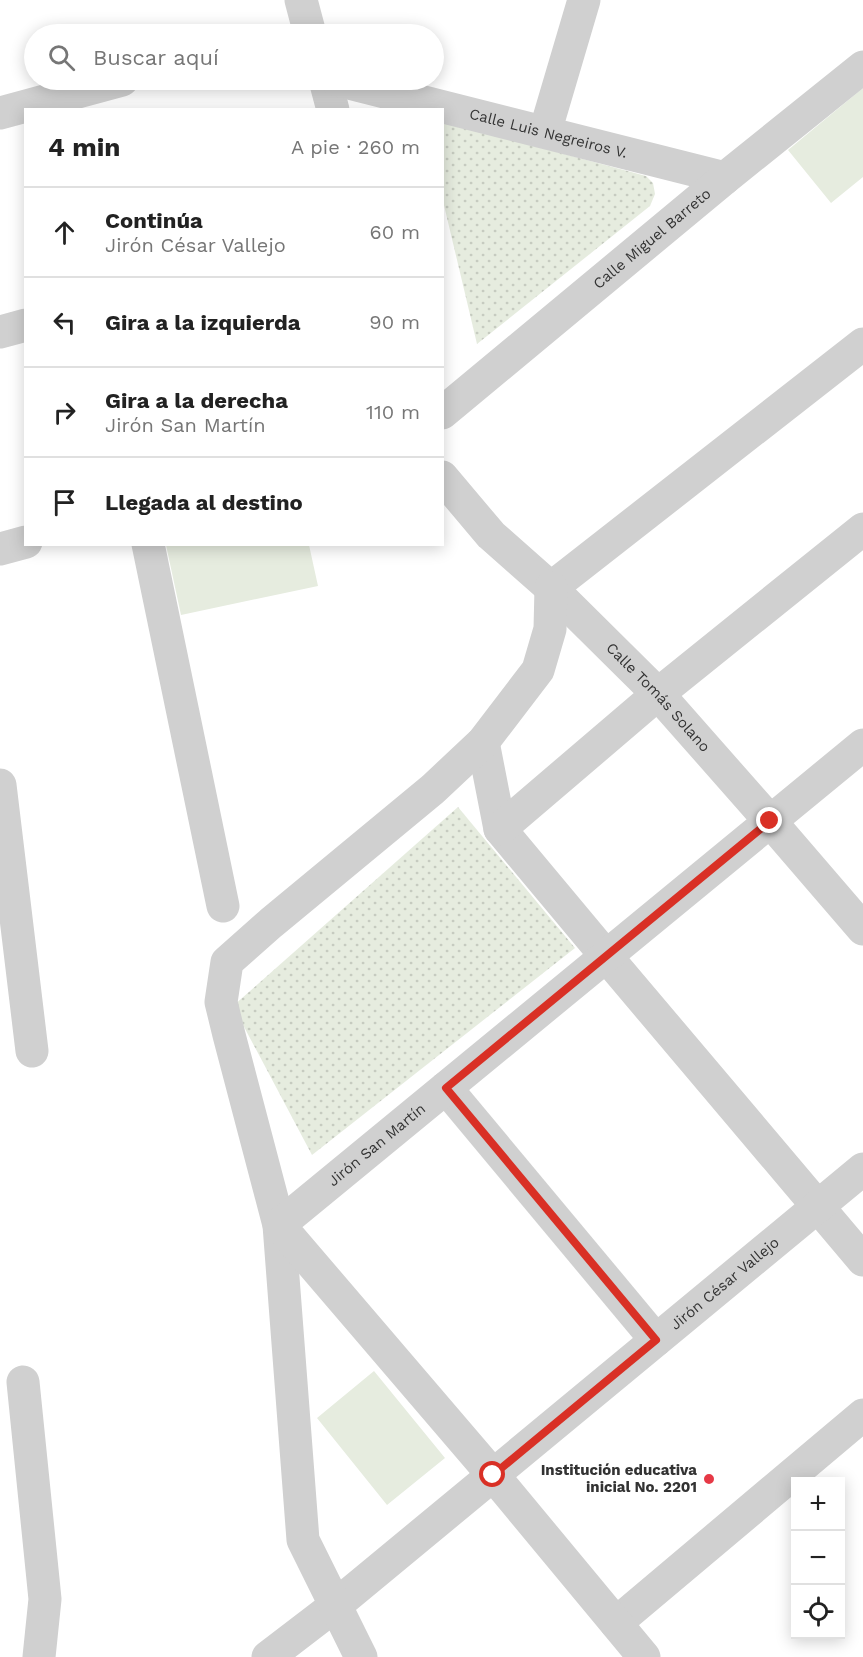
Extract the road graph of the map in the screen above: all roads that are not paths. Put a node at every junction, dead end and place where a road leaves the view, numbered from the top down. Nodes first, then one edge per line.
1 (584, 0) edge
2 (863, 67) edge
3 (85, 90) edge
4 (328, 90) edge
5 (377, 90) edge
6 (332, 108) edge
7 (0, 113) edge
8 (544, 132) junction
9 (725, 178) junction
10 (24, 326) edge
11 (0, 332) edge
12 (863, 344) edge
13 (444, 411) edge
14 (444, 479) edge
15 (863, 529) edge
16 (24, 543) edge
17 (148, 546) edge
18 (0, 549) edge
19 (551, 588) junction
20 (658, 694) junction
21 (483, 742) junction
22 (863, 745) edge
23 (0, 785) edge
24 (770, 821) junction
25 (500, 829) junction
26 (223, 906) dead end
27 (863, 929) edge
28 (606, 956) junction
29 (32, 1051) dead end
30 (446, 1088) junction
31 (863, 1169) edge
32 (818, 1206) junction
33 (279, 1225) junction
34 (863, 1260) edge
35 (656, 1340) junction
36 (23, 1382) dead end
37 (863, 1415) edge
38 (493, 1475) junction
39 (336, 1605) junction
40 (616, 1623) junction
41 (39, 1657) edge
42 (268, 1657) edge
43 (361, 1657) edge
44 (644, 1657) edge

1 - 8 street
2 - 9 street, Calle Miguel Barreto
3 - 7 street
4 - 6 street
5 - 8 street, Calle Luis Negreiros V.
8 - 9 street, Calle Luis Negreiros V.
9 - 13 street, Calle Miguel Barreto
10 - 11 street
12 - 19 street
14 - 19 street, Calle Tomás Solano
15 - 20 street
16 - 18 street
17 - 26 street
19 - 20 street, Calle Tomás Solano
19 - 21 street
20 - 24 street, Calle Tomás Solano
20 - 25 street
21 - 25 street
21 - 33 street
22 - 24 street, Jirón San Martín
23 - 29 street
24 - 27 street, Calle Tomás Solano
24 - 28 street, Jirón San Martín
25 - 28 street
28 - 30 street, Jirón San Martín
28 - 32 street
30 - 33 street, Jirón San Martín
30 - 35 street
31 - 32 street, Jirón César Vallejo
32 - 34 street
32 - 35 street, Jirón César Vallejo
33 - 38 street
33 - 39 street
35 - 38 street, Jirón César Vallejo
36 - 41 street
37 - 40 street
38 - 39 street, Jirón César Vallejo
38 - 40 street
39 - 42 street, Jirón César Vallejo
39 - 43 street
40 - 44 street

